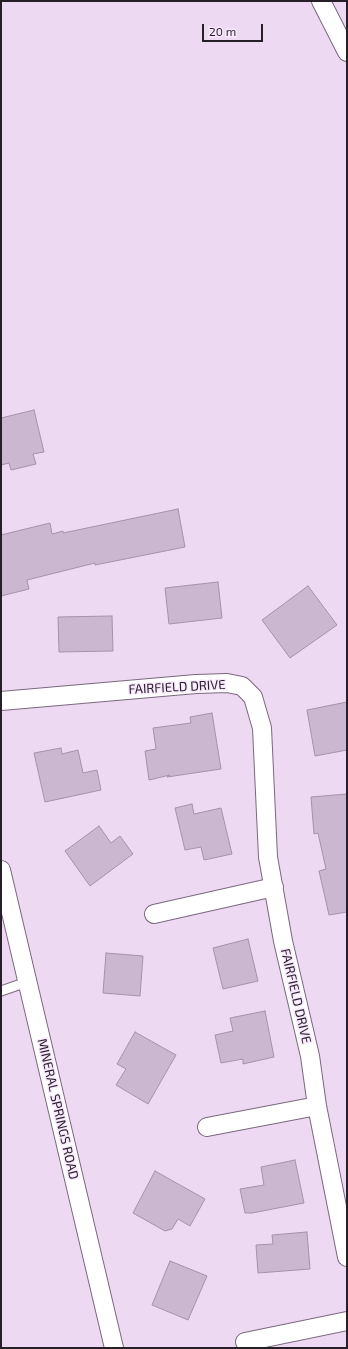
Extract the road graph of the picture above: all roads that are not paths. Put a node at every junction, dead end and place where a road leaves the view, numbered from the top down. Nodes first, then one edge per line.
1 (321, 1) edge
2 (347, 52) edge
3 (1, 701) edge
4 (1, 870) edge
5 (274, 887) junction
6 (154, 914) dead end
7 (27, 982) junction
8 (1, 992) edge
9 (317, 1106) junction
10 (207, 1127) dead end
11 (347, 1256) edge
12 (347, 1322) edge
13 (246, 1342) dead end
14 (114, 1348) edge

1 - 2 street
3 - 5 street, FAIRFIELD DRIVE
4 - 7 street, MINERAL SPRINGS ROAD
5 - 6 street
5 - 9 street, FAIRFIELD DRIVE
7 - 8 lane
7 - 14 street, MINERAL SPRINGS ROAD
9 - 10 street
9 - 11 street, FAIRFIELD DRIVE
12 - 13 street

